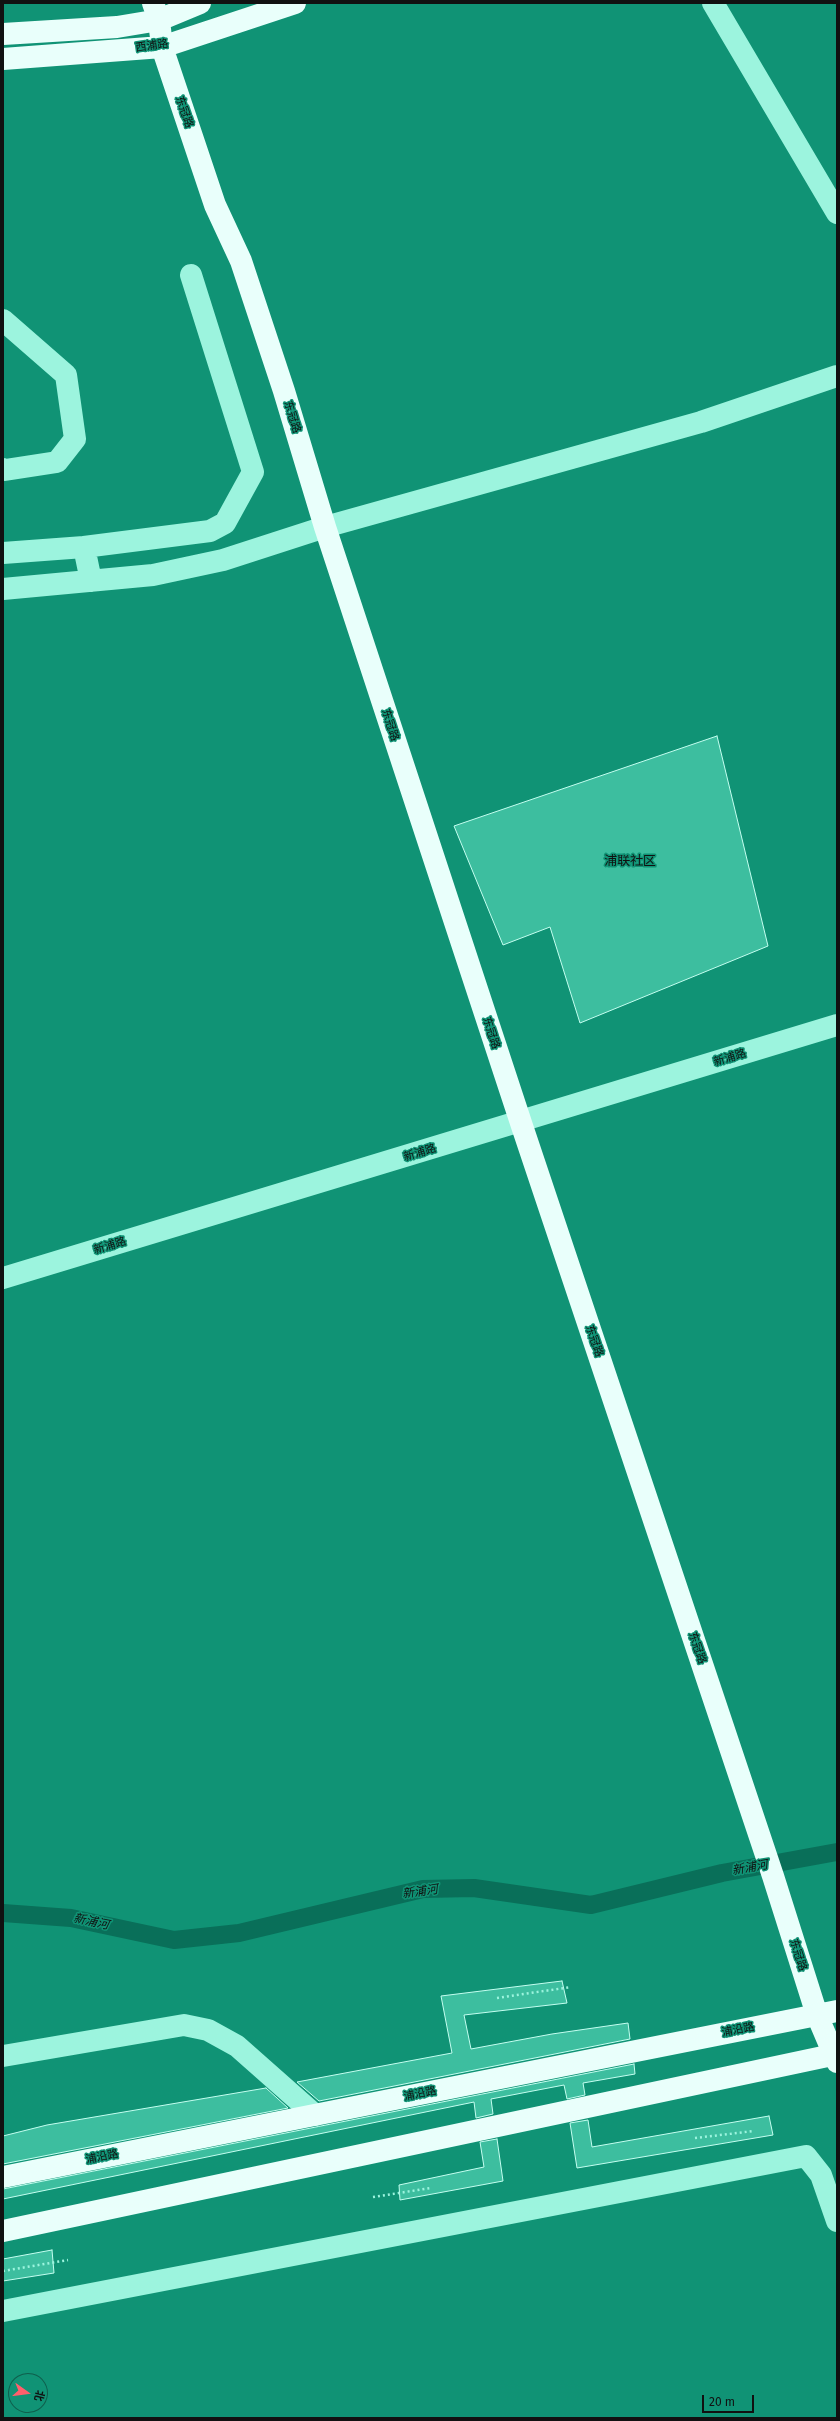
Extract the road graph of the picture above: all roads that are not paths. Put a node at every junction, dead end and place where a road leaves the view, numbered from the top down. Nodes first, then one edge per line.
1 (200, 3) edge
2 (295, 3) edge
3 (713, 3) edge
4 (156, 12) edge
5 (3, 34) edge
6 (162, 47) junction
7 (3, 59) edge
8 (837, 213) edge
9 (192, 275) dead end
10 (3, 320) edge
11 (837, 376) edge
12 (3, 469) edge
13 (325, 526) junction
14 (84, 547) junction
15 (3, 552) edge
16 (91, 581) junction
17 (3, 590) edge
18 (837, 1025) edge
19 (521, 1123) junction
20 (3, 1278) edge
21 (827, 2013) edge
22 (3, 2056) edge
23 (836, 2057) edge
24 (315, 2115) junction
25 (3, 2177) edge
26 (837, 2221) edge
27 (3, 2231) edge
28 (3, 2311) edge

1 - 4 main road
2 - 6 main road, 西浦路
3 - 8 street
4 - 5 main road
4 - 6 main road, 东冠路
6 - 7 main road, 西浦路
6 - 13 main road, 东冠路
9 - 14 street
10 - 12 street
11 - 13 street
13 - 16 street
13 - 19 main road, 东冠路
14 - 15 street
14 - 16 street
16 - 17 street
18 - 19 street, 新浦路
19 - 20 street, 新浦路
19 - 21 main road, 东冠路
21 - 23 main road, 东冠路
21 - 24 main road, 浦沿路
22 - 24 street
23 - 27 main road
24 - 25 main road, 浦沿路
26 - 28 street

